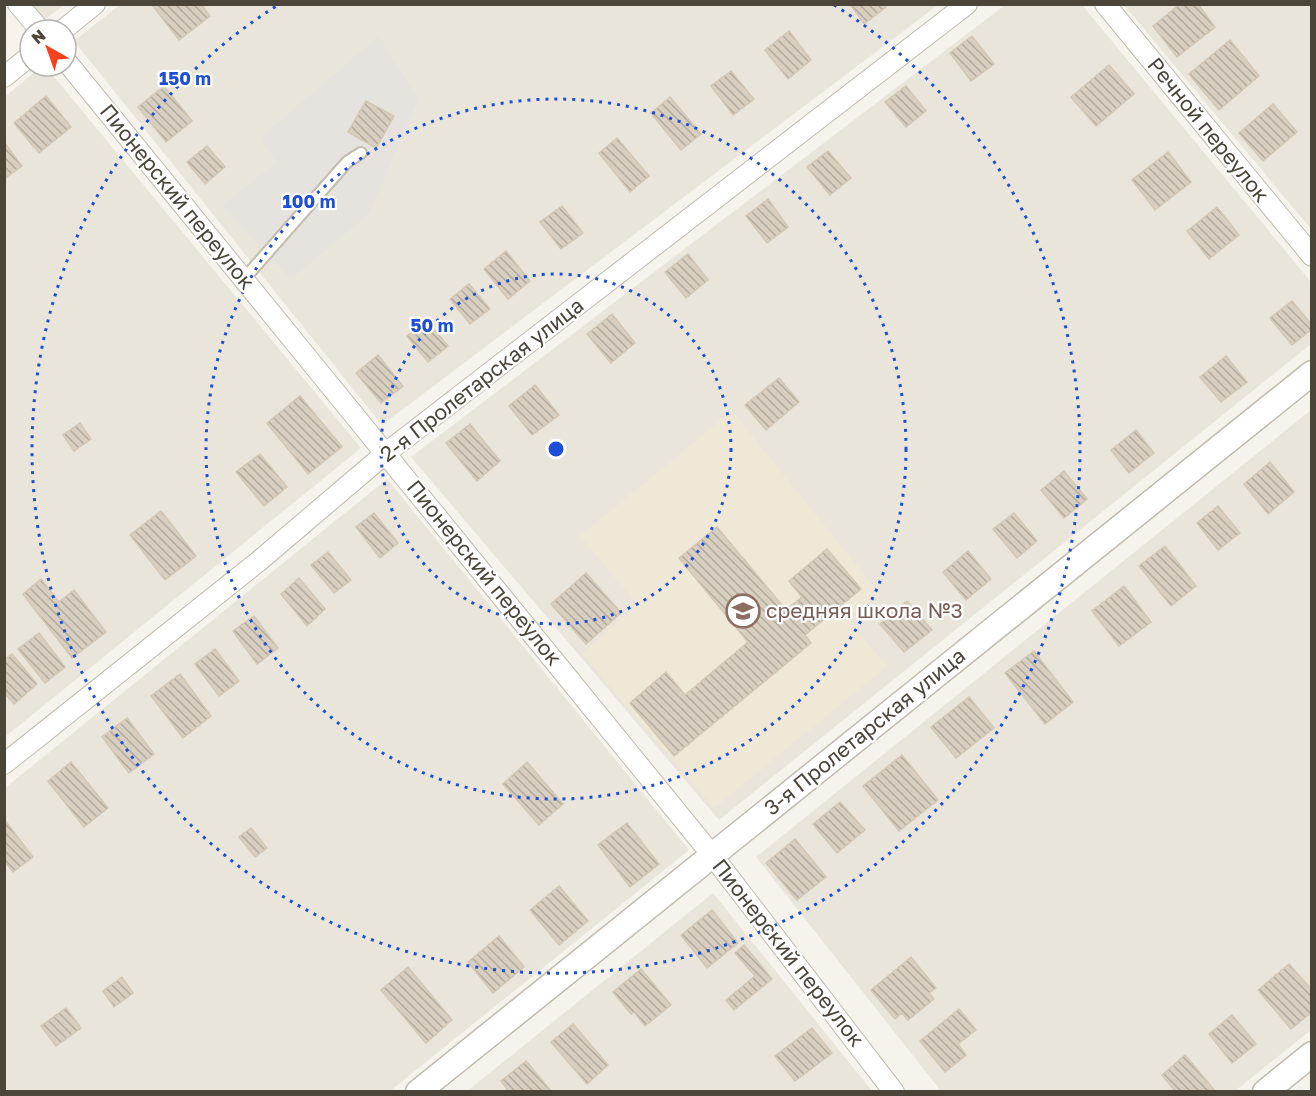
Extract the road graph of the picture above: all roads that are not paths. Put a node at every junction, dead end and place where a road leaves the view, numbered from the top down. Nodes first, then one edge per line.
1 (18, 4) edge
2 (95, 4) edge
3 (967, 4) edge
4 (1105, 4) edge
5 (30, 18) edge
6 (78, 18) edge
7 (18, 66) edge
8 (78, 76) edge
9 (4, 77) edge
10 (361, 153) dead end
11 (1311, 256) edge
12 (244, 279) junction
13 (1311, 373) edge
14 (386, 453) junction
15 (4, 764) edge
16 (712, 855) junction
17 (1311, 1054) edge
18 (418, 1092) edge
19 (894, 1092) edge
20 (1265, 1092) edge

1 - 5 street
2 - 6 street
3 - 14 street, 2-я Пролетарская улица
4 - 11 street, Речной переулок
7 - 9 street
8 - 12 street, Пионерский переулок
10 - 12 lane
12 - 14 street, Пионерский переулок
13 - 16 street, 3-я Пролетарская улица
14 - 15 street, 2-я Пролетарская улица
14 - 16 street, Пионерский переулок
16 - 18 street, 3-я Пролетарская улица
16 - 19 street, Пионерский переулок
17 - 20 street

